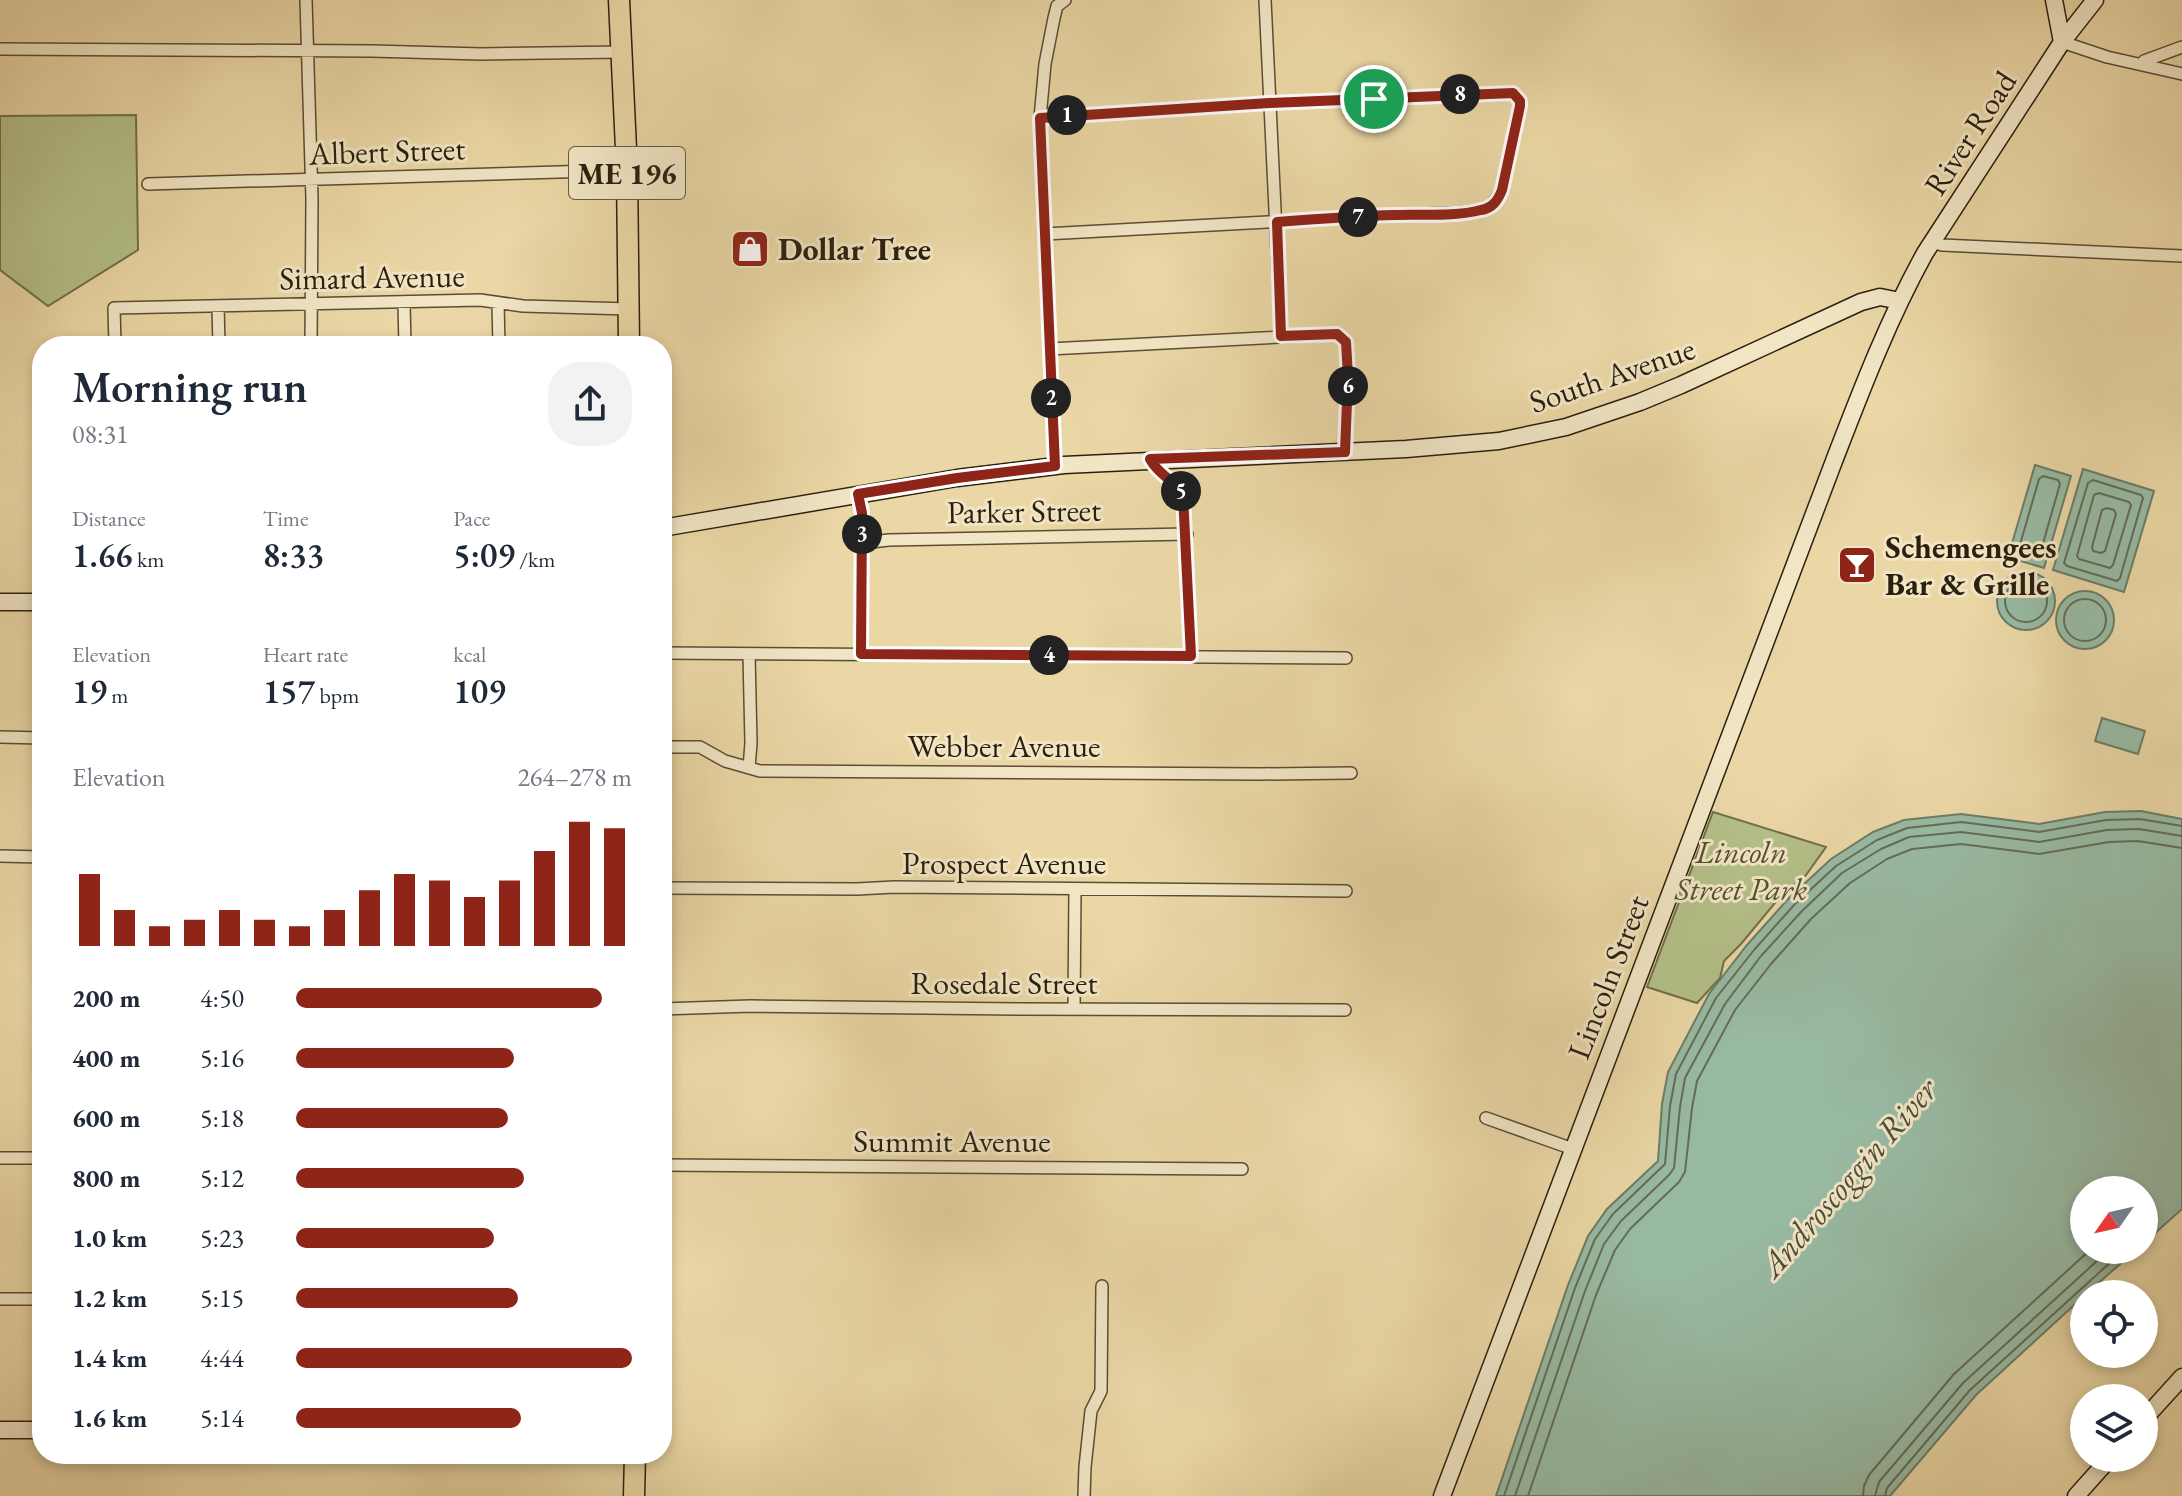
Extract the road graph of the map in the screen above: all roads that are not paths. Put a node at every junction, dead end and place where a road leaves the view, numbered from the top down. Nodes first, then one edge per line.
1 (306, 0) edge
2 (619, 0) edge
3 (1265, 0) edge
4 (2054, 0) edge
5 (2095, 0) edge
6 (1063, 1) edge
7 (2062, 42) junction
8 (2182, 47) edge
9 (0, 49) edge
10 (309, 52) junction
11 (622, 52) junction
12 (2144, 61) dead end
13 (2182, 74) edge
14 (1269, 103) junction
15 (1040, 118) junction
16 (627, 170) junction
17 (311, 179) junction
18 (148, 184) dead end
19 (1277, 222) junction
20 (1045, 234) junction
21 (1932, 242) junction
22 (2182, 256) edge
23 (1900, 301) junction
24 (404, 303) junction
25 (498, 303) junction
26 (310, 304) junction
27 (218, 306) junction
28 (629, 309) junction
29 (115, 336) edge
30 (219, 336) edge
31 (311, 336) edge
32 (405, 336) edge
33 (499, 336) edge
34 (629, 336) edge
35 (1281, 336) junction
36 (1049, 349) junction
37 (1345, 452) junction
38 (1150, 459) junction
39 (1055, 466) junction
40 (858, 494) junction
41 (672, 526) edge
42 (1187, 534) junction
43 (862, 543) junction
44 (0, 602) edge
45 (32, 602) edge
46 (672, 653) edge
47 (749, 654) junction
48 (861, 654) junction
49 (1191, 656) junction
50 (1346, 658) dead end
51 (0, 737) edge
52 (32, 738) edge
53 (672, 747) edge
54 (749, 768) junction
55 (1351, 773) dead end
56 (0, 856) edge
57 (32, 857) edge
58 (672, 888) edge
59 (1075, 889) junction
60 (1346, 891) dead end
61 (672, 1009) edge
62 (1074, 1009) junction
63 (1345, 1010) dead end
64 (1486, 1118) dead end
65 (1573, 1149) junction
66 (0, 1158) edge
67 (32, 1158) edge
68 (672, 1165) edge
69 (1242, 1169) dead end
70 (1102, 1286) dead end
71 (0, 1299) edge
72 (32, 1299) edge
73 (2182, 1377) edge
74 (2158, 1404) edge
75 (0, 1430) edge
76 (32, 1430) edge
77 (635, 1464) edge
78 (2097, 1472) edge
79 (634, 1496) edge
80 (1084, 1496) edge
81 (1442, 1496) edge
82 (2076, 1496) edge

1 - 10 street
2 - 11 highway, ME 196
3 - 14 street
4 - 7 main road
5 - 7 main road, River Road
6 - 15 street
7 - 13 street
7 - 21 main road, River Road
8 - 12 street
9 - 10 street
10 - 11 street
10 - 17 street
11 - 16 highway, ME 196
14 - 15 street
14 - 19 street
14 - 19 street
15 - 20 street
16 - 17 street, Albert Street
16 - 28 highway, ME 196
17 - 18 street, Albert Street
17 - 26 street
19 - 20 street
19 - 35 street
20 - 36 street
21 - 22 street
21 - 23 main road, River Road
23 - 37 main road, South Avenue
23 - 65 main road, Lincoln Street
24 - 25 street, Simard Avenue
24 - 26 street, Simard Avenue
24 - 32 street
25 - 28 street, Simard Avenue
25 - 33 street
26 - 27 street, Simard Avenue
26 - 31 street
27 - 29 street, Simard Avenue
27 - 30 street
28 - 34 highway, ME 196
35 - 36 street
35 - 37 street
36 - 39 street
37 - 38 main road, South Avenue
38 - 39 main road, South Avenue
38 - 42 street
39 - 40 main road, South Avenue
40 - 41 main road, South Avenue
40 - 43 street
42 - 43 street, Parker Street
42 - 49 street
43 - 48 street
44 - 45 main road
46 - 47 street
47 - 48 street
47 - 54 street
48 - 49 street
49 - 50 street
51 - 52 street
53 - 54 street, Webber Avenue
54 - 55 street, Webber Avenue
56 - 57 street
58 - 59 street, Prospect Avenue
59 - 60 street, Prospect Avenue
59 - 62 street
61 - 62 street, Rosedale Street
62 - 63 street, Rosedale Street
64 - 65 street
65 - 81 main road, Lincoln Street
66 - 67 street
68 - 69 street, Summit Avenue
70 - 80 street
71 - 72 street
73 - 74 main road
75 - 76 main road
77 - 79 highway
78 - 82 main road

